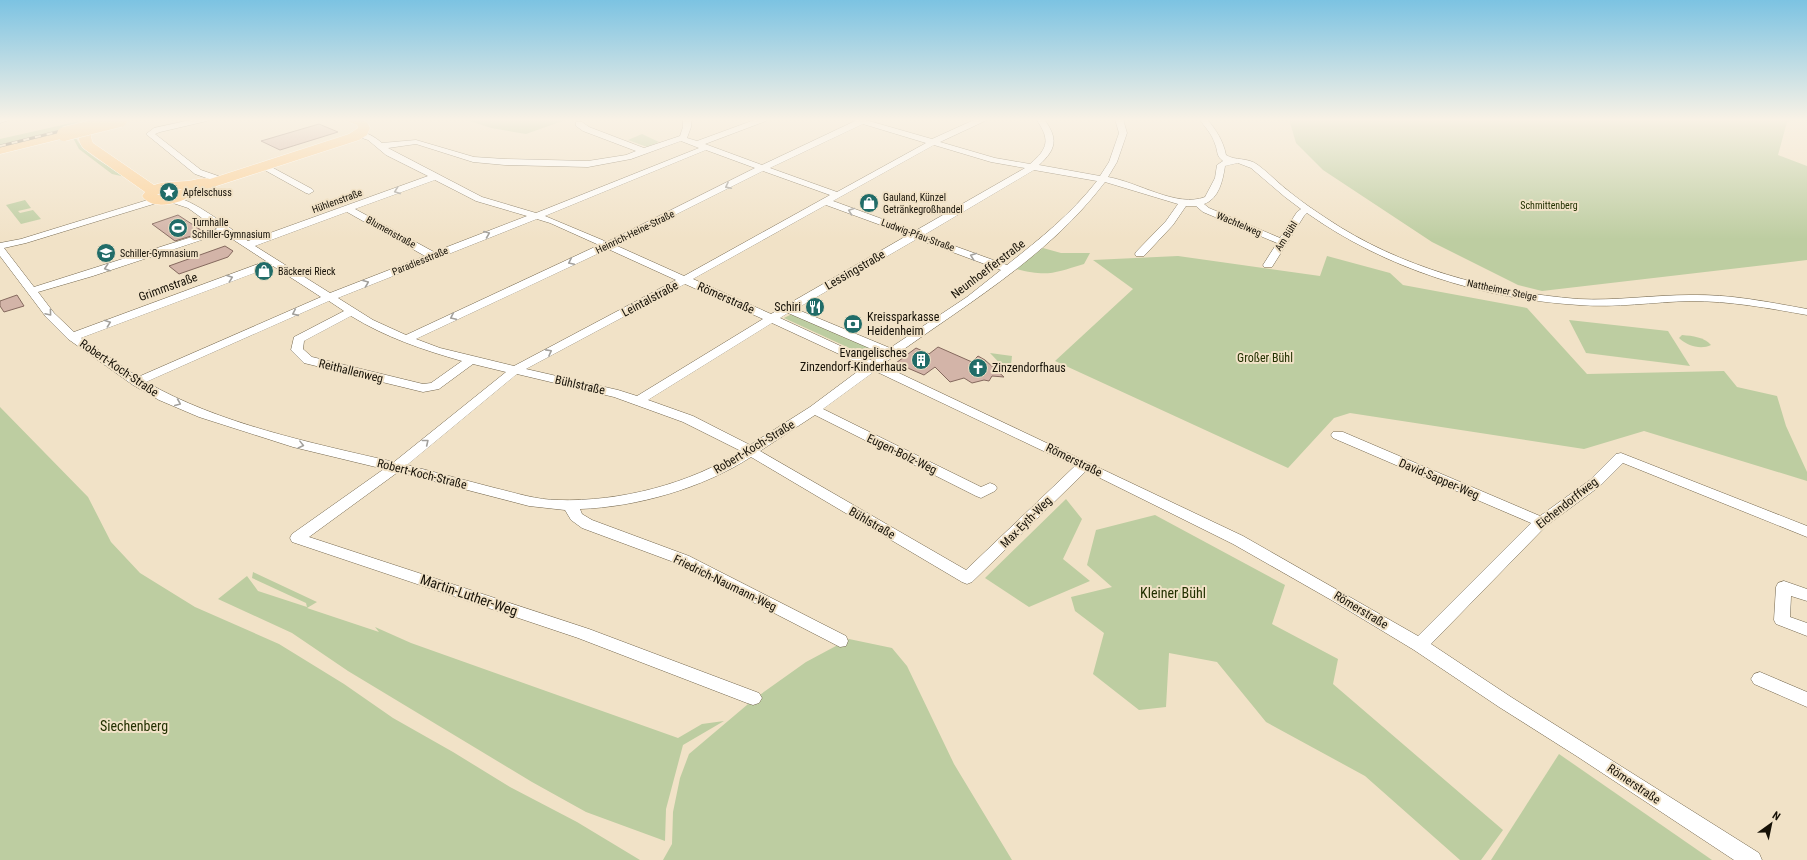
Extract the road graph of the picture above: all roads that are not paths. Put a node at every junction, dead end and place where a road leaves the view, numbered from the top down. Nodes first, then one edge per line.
1 (108, 159) edge
2 (122, 159) edge
3 (182, 159) edge
4 (285, 159) edge
5 (400, 159) edge
6 (474, 159) edge
7 (617, 159) edge
8 (671, 159) edge
9 (737, 159) edge
10 (780, 159) edge
11 (902, 159) edge
12 (991, 159) edge
13 (1042, 159) edge
14 (1114, 159) edge
15 (1227, 159) edge
16 (1230, 161) junction
17 (264, 166) junction
18 (1032, 166) junction
19 (762, 168) junction
20 (217, 178) junction
21 (434, 178) junction
22 (1103, 178) junction
23 (309, 191) dead end
24 (189, 194) junction
25 (158, 195) junction
26 (837, 195) junction
27 (826, 202) junction
28 (1183, 203) junction
29 (1198, 203) junction
30 (348, 209) junction
31 (1306, 210) junction
32 (539, 216) junction
33 (223, 230) junction
34 (915, 234) junction
35 (1282, 242) junction
36 (246, 244) junction
37 (606, 246) junction
38 (0, 248) edge
39 (1140, 254) dead end
40 (433, 256) junction
41 (274, 262) junction
42 (1268, 264) dead end
43 (1010, 269) junction
44 (684, 280) junction
45 (31, 291) junction
46 (330, 297) junction
47 (788, 309) junction
48 (352, 311) junction
49 (1807, 312) edge
50 (772, 318) junction
51 (72, 337) junction
52 (406, 339) junction
53 (891, 354) junction
54 (471, 360) junction
55 (875, 365) junction
56 (514, 371) junction
57 (137, 382) junction
58 (638, 401) junction
59 (814, 410) junction
60 (1338, 435) dead end
61 (751, 451) junction
62 (1084, 465) junction
63 (396, 467) junction
64 (990, 488) dead end
65 (571, 506) junction
66 (1541, 522) junction
67 (1807, 532) edge
68 (967, 578) joint
69 (1807, 595) edge
70 (1807, 630) edge
71 (840, 641) dead end
72 (1420, 645) junction
73 (1760, 679) dead end
74 (753, 698) dead end
75 (1807, 700) edge
76 (1752, 860) edge

1 - 25 main road
2 - 25 main road
3 - 20 street
4 - 17 main road
5 - 21 street, Römerstraße
6 - 7 street
8 - 32 street, Paradiesstraße
9 - 19 street
10 - 19 street, Heinrich-Heine-Straße
11 - 26 street, Leintalstraße
12 - 18 street
13 - 18 street, Lessingstraße
14 - 22 street, Neunhoefferstraße
15 - 16 street
16 - 29 street
16 - 31 street, Nattheimer Steige
17 - 20 main road
17 - 23 street
18 - 22 street
18 - 34 street, Lessingstraße
19 - 26 street
19 -> 37 street, Heinrich-Heine-Straße
20 - 24 main road
21 -> 30 street, Hühlenstraße
21 - 32 street, Römerstraße
22 - 28 street
22 - 43 street, Neunhoefferstraße
24 - 25 main road
24 - 33 street, Bühlstraße
25 - 38 street
26 - 27 street, Leintalstraße
34 -> 27 street, Ludwig-Pfau-Straße
27 - 44 street, Leintalstraße
28 - 29 street
28 - 39 street
29 - 35 street, Wachtelweg
30 - 36 street, Hühlenstraße
30 - 40 street, Blumenstraße
31 - 35 street, Am Bühl
31 - 49 street, Nattheimer Steige
32 - 37 street, Römerstraße
40 -> 32 street, Paradiesstraße
33 - 36 street, Bühlstraße
33 -> 45 street
43 -> 34 street, Ludwig-Pfau-Straße
34 - 47 street, Lessingstraße
35 - 42 street, Am Bühl
36 - 41 street, Bühlstraße
37 - 44 street, Römerstraße
37 -> 52 street, Heinrich-Heine-Straße
38 - 45 street, Robert-Koch-Straße
46 -> 40 street, Paradiesstraße
41 - 46 street, Bühlstraße
51 -> 41 street, Grimmstraße
43 - 53 street, Neunhoefferstraße
44 - 50 street, Römerstraße
56 -> 44 street, Leintalstraße
45 -> 51 street, Robert-Koch-Straße
46 - 48 street, Bühlstraße
46 -> 57 street, Paradiesstraße
47 - 50 street, Lessingstraße
47 - 53 street
48 - 52 street, Bühlstraße
48 - 54 street, Reithallenweg
50 - 55 street, Römerstraße
50 - 58 street, Lessingstraße
51 - 57 street, Robert-Koch-Straße
52 - 54 street, Bühlstraße
53 - 55 street, Neunhoefferstraße
54 - 56 street, Bühlstraße
55 - 59 street, Robert-Koch-Straße
55 - 62 street, Römerstraße
56 - 58 street, Bühlstraße
63 -> 56 street, Leintalstraße
57 -> 63 street, Robert-Koch-Straße
58 - 61 street, Bühlstraße
59 - 61 street, Robert-Koch-Straße
59 - 64 street, Eugen-Bolz-Weg
60 - 66 street, David-Sapper-Weg
61 - 65 street, Robert-Koch-Straße
61 - 68 street, Bühlstraße
62 - 68 street, Max-Eyth-Weg
62 - 72 street, Römerstraße
63 - 65 street, Robert-Koch-Straße
63 - 74 street, Martin-Luther-Weg
65 - 71 street, Friedrich-Naumann-Weg
66 - 67 street, Eichendorffweg
66 - 72 street, Eichendorffweg
69 - 70 street
72 - 76 street, Römerstraße
73 - 75 street

